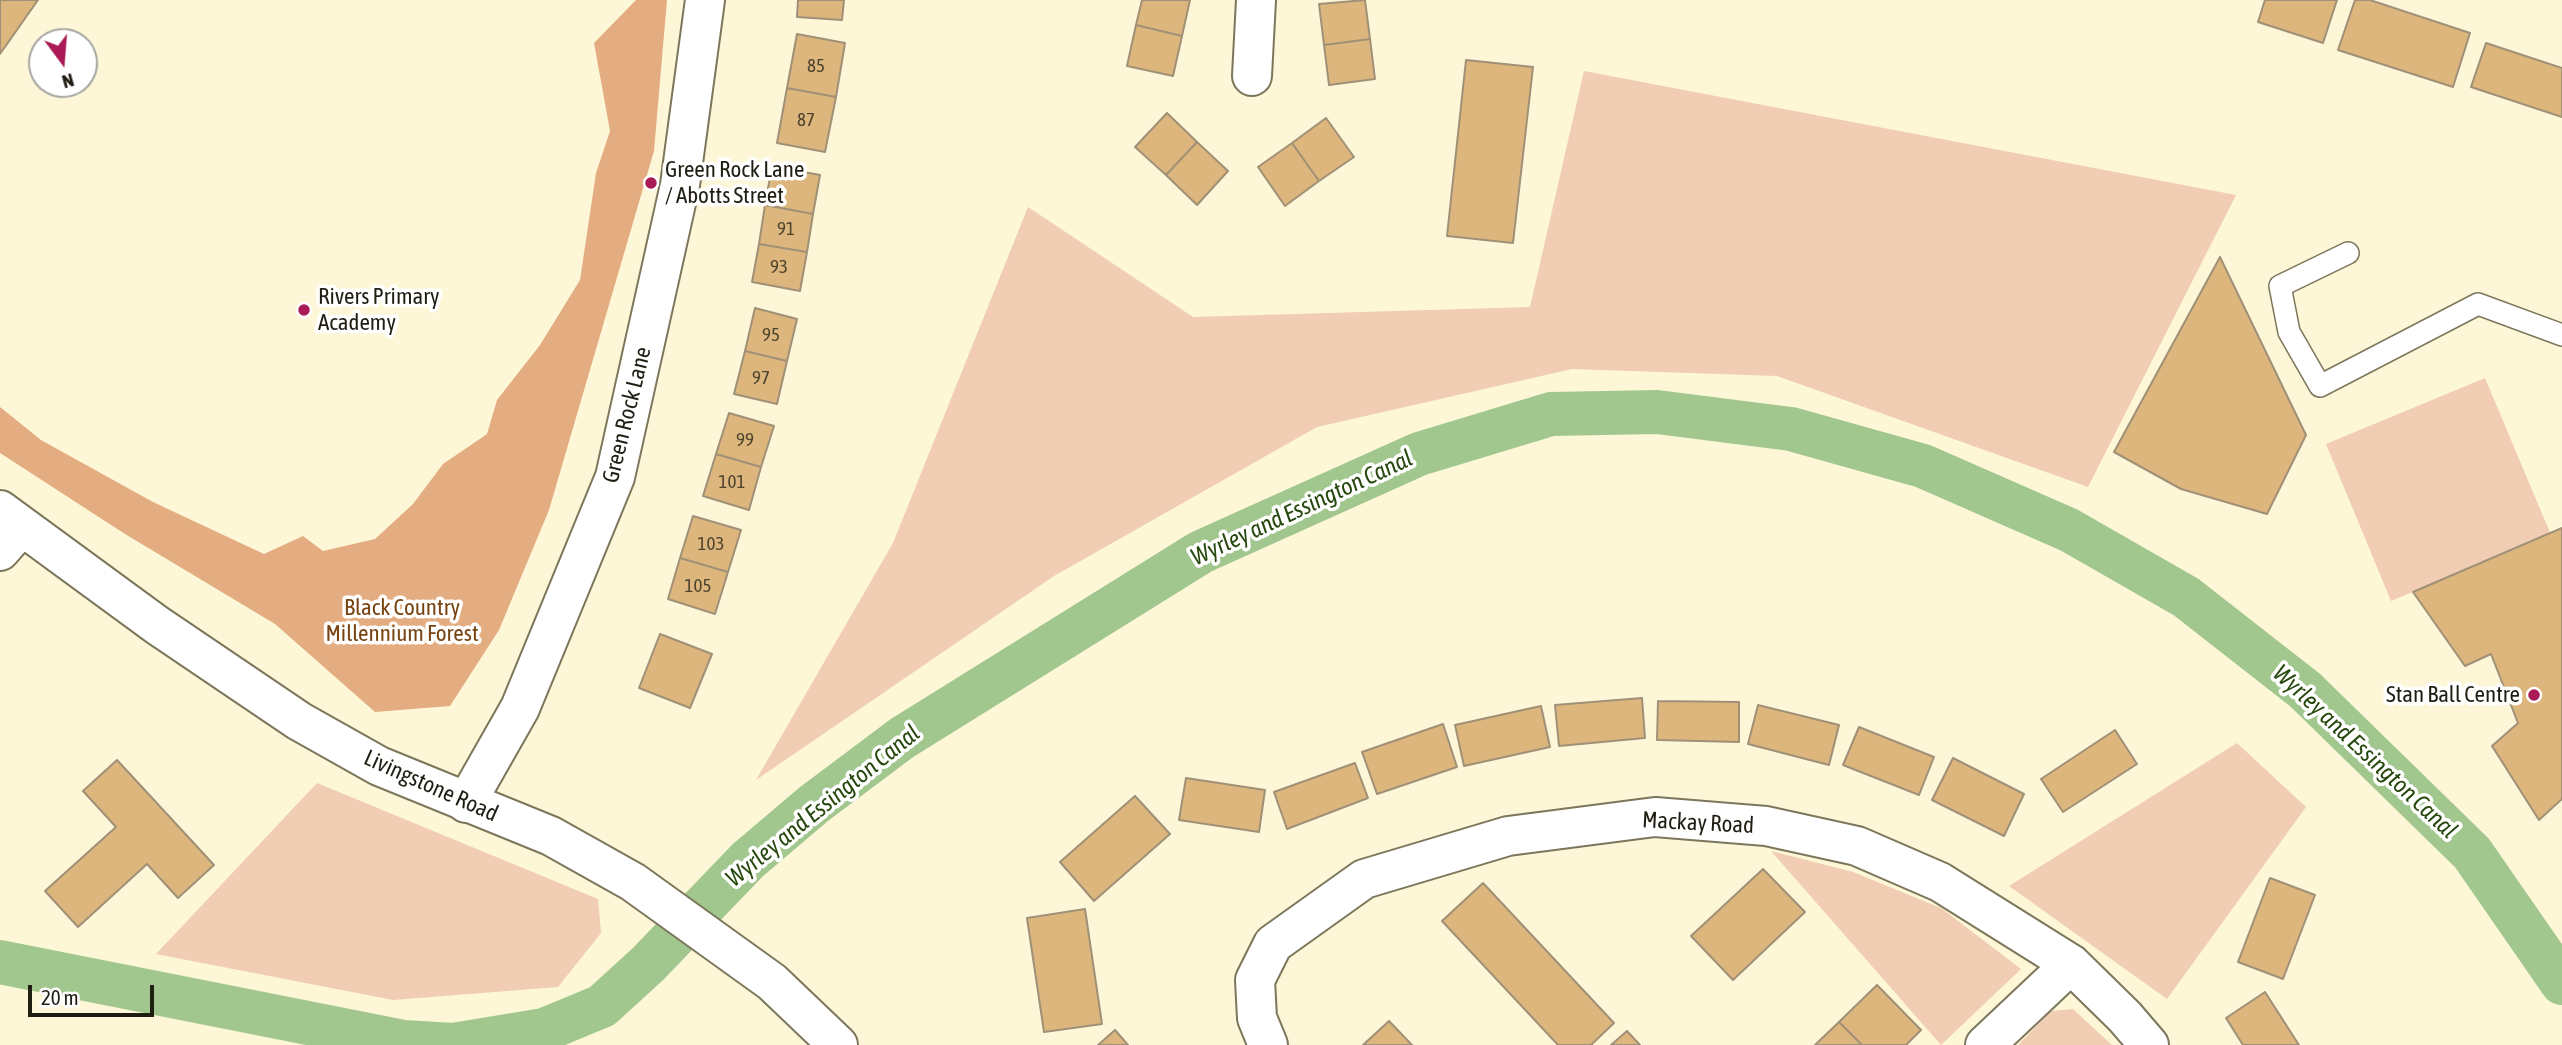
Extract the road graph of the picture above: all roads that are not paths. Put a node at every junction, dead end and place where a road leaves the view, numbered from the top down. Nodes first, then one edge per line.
1 (705, 0) edge
2 (1256, 0) edge
3 (1252, 76) dead end
4 (2348, 253) dead end
5 (2562, 335) edge
6 (7, 529) edge
7 (466, 803) junction
8 (2071, 964) junction
9 (838, 1045) edge
10 (1268, 1045) edge
11 (1985, 1045) edge
12 (2148, 1045) edge

1 - 7 street, Green Rock Lane
2 - 3 street
4 - 5 lane
6 - 7 street, Livingstone Road
7 - 9 street, Livingstone Road
8 - 10 street, Mackay Road
8 - 11 street
8 - 12 street, Mackay Road

